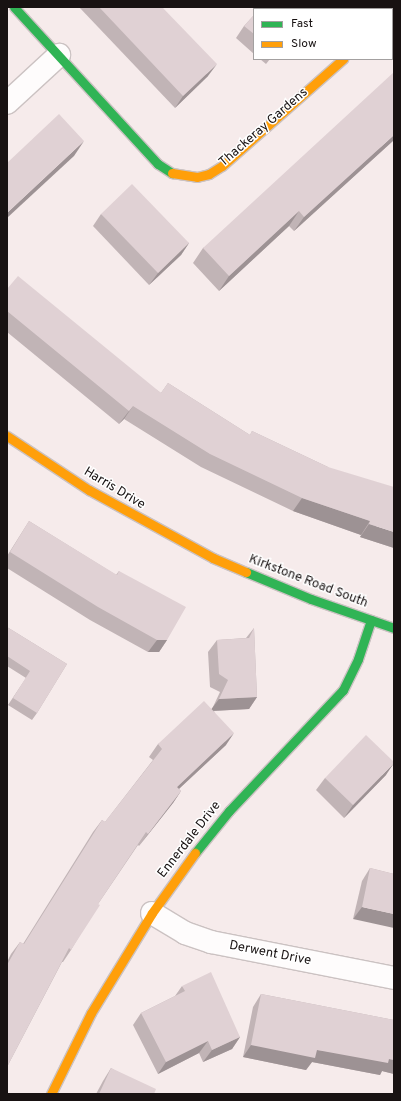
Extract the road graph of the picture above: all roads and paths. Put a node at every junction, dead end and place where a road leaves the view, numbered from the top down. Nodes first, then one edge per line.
1 (14, 7) edge
2 (59, 55) junction
3 (342, 60) edge
4 (7, 102) edge
5 (7, 436) edge
6 (213, 558) joint
7 (371, 620) junction
8 (394, 628) edge
9 (152, 913) junction
10 (394, 978) edge
11 (50, 1094) edge

1 - 2 street, Thackeray Gardens
2 - 3 street, Thackeray Gardens
2 - 4 street
5 - 6 street, Harris Drive
6 - 7 street, Kirkstone Road South
7 - 8 street, Kirkstone Road South
7 - 9 street, Ennerdale Drive
9 - 10 street, Derwent Drive
9 - 11 street, Ennerdale Drive

